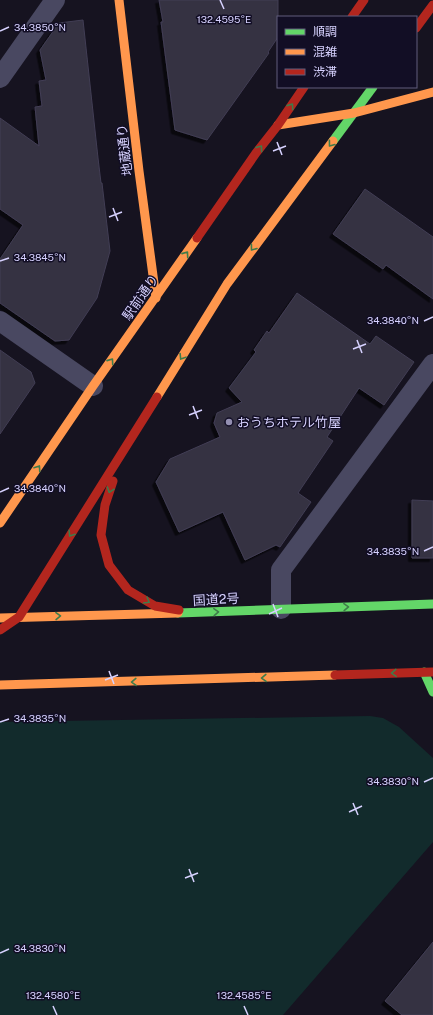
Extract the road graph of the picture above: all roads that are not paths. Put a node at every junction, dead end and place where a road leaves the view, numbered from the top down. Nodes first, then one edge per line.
1 (55, 0) edge
2 (119, 0) edge
3 (364, 0) edge
4 (433, 5) edge
5 (353, 16) edge
6 (417, 27) edge
7 (0, 78) edge
8 (303, 88) edge
9 (372, 88) edge
10 (433, 92) edge
11 (354, 113) junction
12 (278, 125) junction
13 (156, 298) junction
14 (0, 321) edge
15 (431, 370) edge
16 (93, 386) junction
17 (122, 454) junction
18 (0, 523) edge
19 (433, 604) edge
20 (281, 609) junction
21 (191, 613) junction
22 (19, 617) junction
23 (0, 618) edge
24 (0, 630) edge
25 (428, 672) edge
26 (0, 685) edge
27 (433, 692) edge

1 - 7 street
2 - 13 main road, 地蔵通り
3 - 5 main road
4 - 6 main road
12 -> 8 main road, 駅前通り
9 - 11 main road
10 - 11 main road
11 - 12 main road
11 -> 17 main road
13 -> 12 main road, 駅前通り
16 -> 13 main road, 駅前通り
14 - 16 street
15 - 20 street
18 -> 16 main road, 駅前通り
17 -> 21 main road
17 -> 22 main road
20 -> 19 main road, 国道2号
21 -> 20 main road, 国道2号
22 -> 21 main road, 国道2号
22 - 23 main road, 国道2号
22 - 24 main road
25 -> 26 main road
25 - 27 main road

